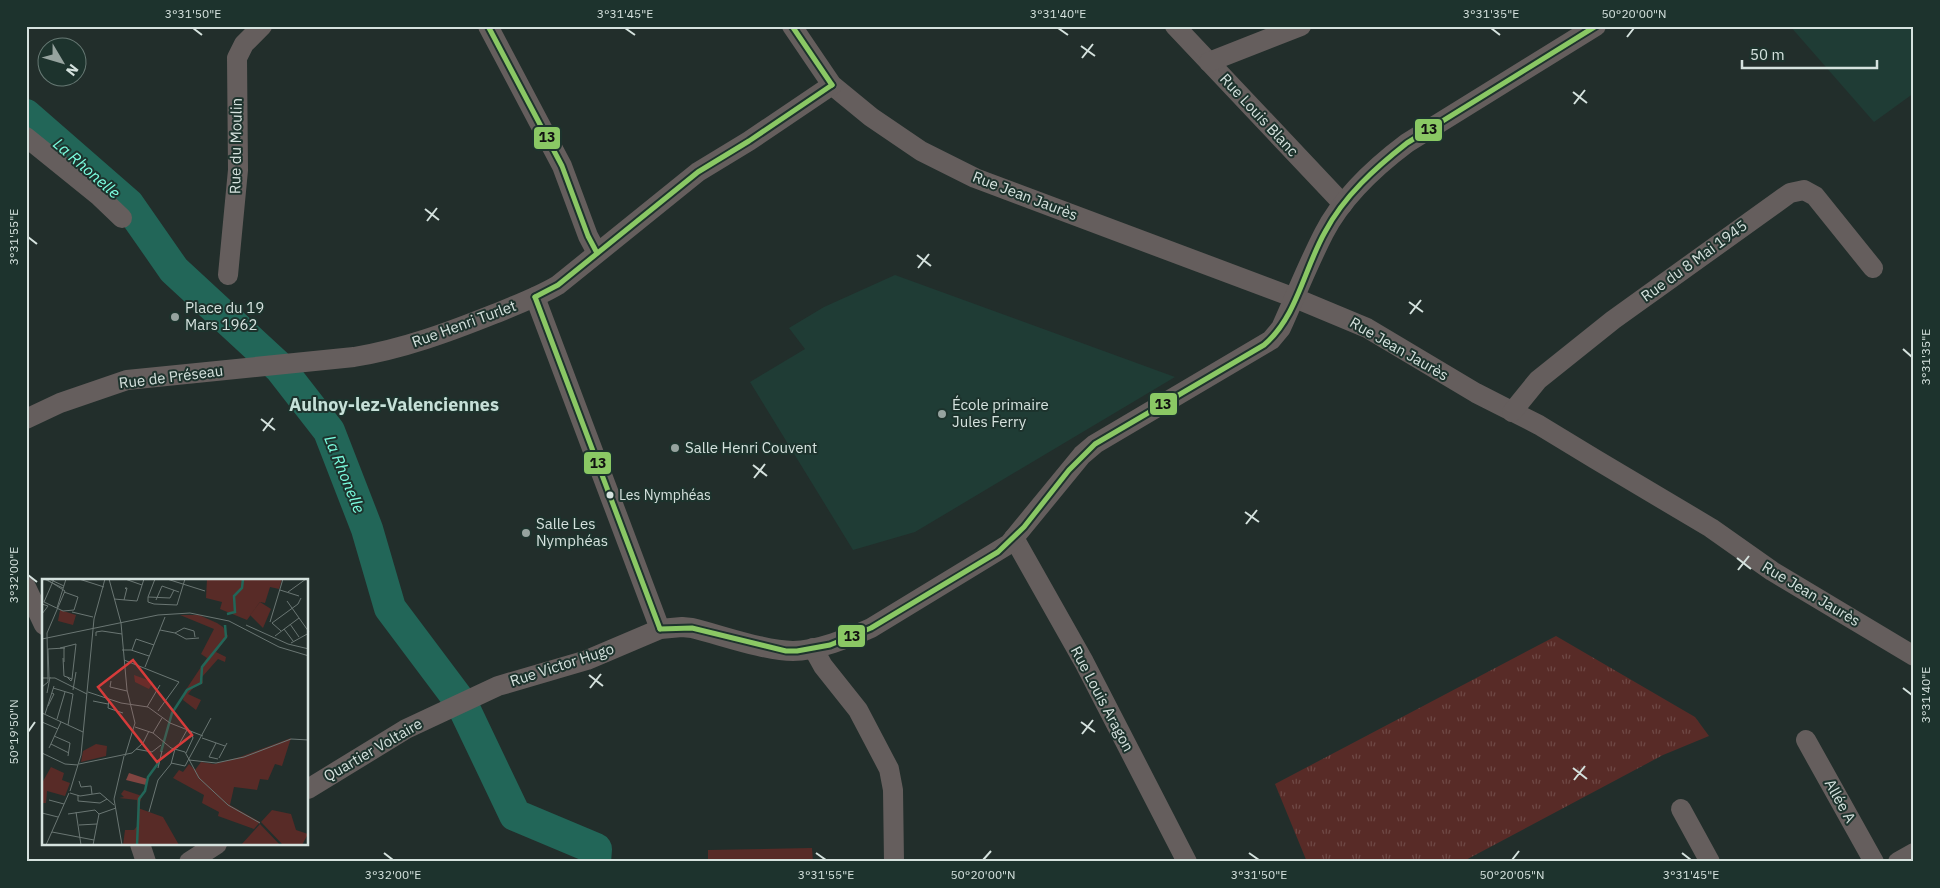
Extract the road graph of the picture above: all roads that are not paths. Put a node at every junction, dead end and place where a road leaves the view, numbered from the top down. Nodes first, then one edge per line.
1 (262, 26) edge
2 (488, 26) edge
3 (792, 26) edge
4 (1175, 26) edge
5 (1301, 26) edge
6 (1596, 26) edge
7 (1209, 62) junction
8 (832, 85) junction
9 (26, 137) edge
10 (1343, 204) junction
11 (122, 218) dead end
12 (597, 253) junction
13 (1873, 268) dead end
14 (228, 275) dead end
15 (535, 297) junction
16 (1295, 298) junction
17 (262, 367) joint
18 (1512, 412) junction
19 (26, 419) edge
20 (1014, 538) junction
21 (26, 588) edge
22 (42, 621) edge
23 (660, 629) junction
24 (813, 648) junction
25 (1914, 656) edge
26 (440, 713) joint
27 (1806, 740) dead end
28 (309, 788) edge
29 (1681, 809) dead end
30 (141, 846) edge
31 (214, 846) edge
32 (1914, 853) edge
33 (146, 862) edge
34 (189, 862) edge
35 (894, 862) edge
36 (1187, 862) edge
37 (1710, 862) edge
38 (1874, 862) edge
39 (1898, 862) edge

1 - 14 street, Rue du Moulin
2 - 12 street
3 - 8 street, Rue Jean Jaurès
4 - 7 street, Rue Louis Blanc
5 - 7 street
6 - 10 street, Rue Victor Hugo
7 - 10 street, Rue Louis Blanc
8 - 12 street, Rue Henri Turlet
8 - 16 street, Rue Jean Jaurès
9 - 11 street
10 - 16 street, Rue Victor Hugo
12 - 15 street, Rue Henri Turlet
13 - 18 street, Rue du 8 Mai 1945
15 - 17 street, Rue Henri Turlet
15 - 23 street
16 - 18 street, Rue Jean Jaurès
16 - 20 street, Rue Victor Hugo
17 - 19 street, Rue de Préseau
18 - 25 street, Rue Jean Jaurès
20 - 24 street, Rue Victor Hugo
20 - 36 street, Rue Louis Aragon
21 - 22 street
23 - 24 street, Rue Victor Hugo
23 - 26 street, Rue Victor Hugo
24 - 35 street
26 - 28 street, Quartier Voltaire
27 - 38 street, Allée A
29 - 37 street
30 - 33 street
31 - 34 street
32 - 39 street

